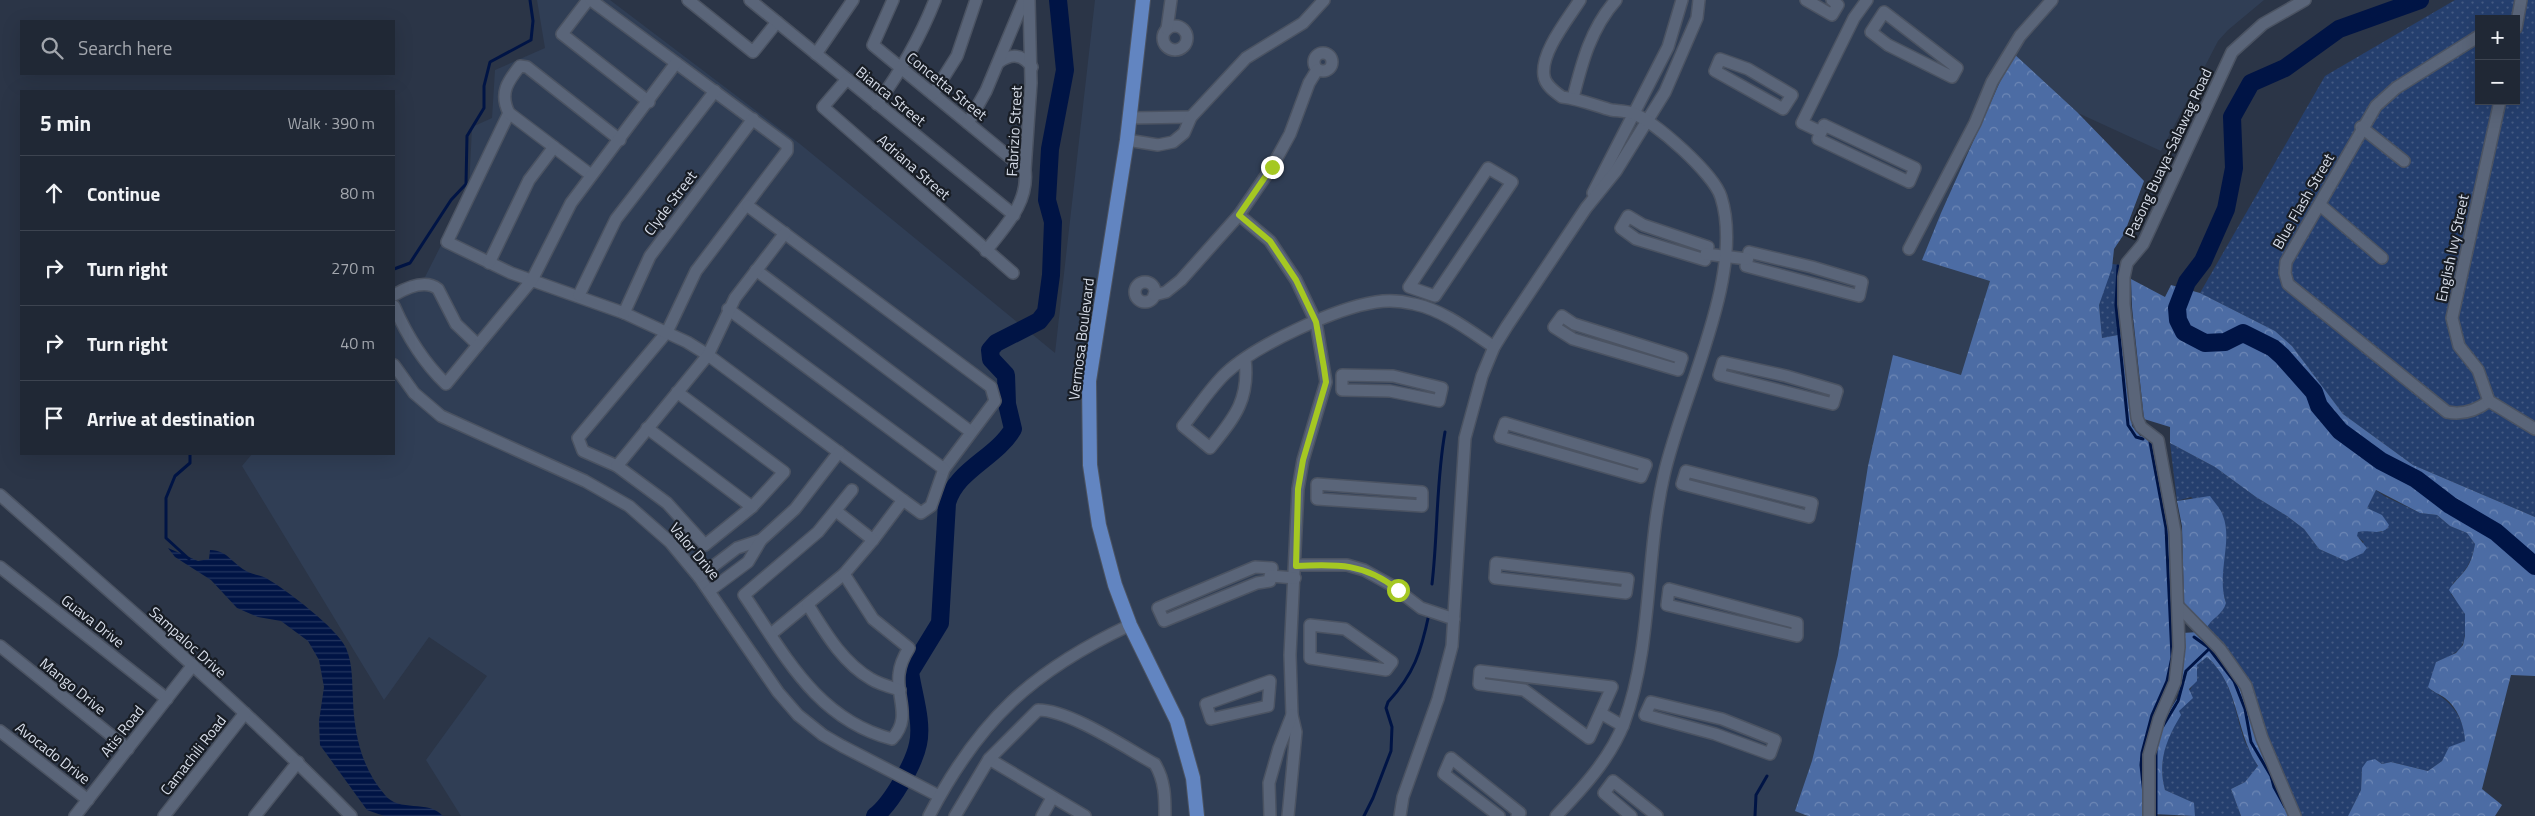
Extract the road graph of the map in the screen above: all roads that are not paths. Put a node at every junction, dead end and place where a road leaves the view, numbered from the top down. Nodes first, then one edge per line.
1 (589, 0) edge
2 (688, 0) edge
3 (751, 0) edge
4 (853, 0) edge
5 (893, 0) edge
6 (936, 0) edge
7 (976, 0) edge
8 (1024, 0) edge
9 (1028, 0) edge
10 (1143, 0) edge
11 (1171, 0) edge
12 (1580, 0) edge
13 (1616, 0) edge
14 (1682, 0) edge
15 (1699, 0) edge
16 (1806, 0) edge
17 (2052, 0) edge
18 (2305, 0) edge
19 (2521, 0) edge
20 (1322, 2) edge
21 (1833, 5) edge
22 (1860, 9) edge
23 (2518, 15) edge
24 (777, 22) junction
25 (1877, 23) junction
26 (1167, 29) dead end
27 (2475, 39) edge
28 (816, 54) junction
29 (999, 62) junction
30 (676, 63) junction
31 (1032, 67) junction
32 (902, 69) junction
33 (1318, 70) dead end
34 (847, 79) junction
35 (715, 91) junction
36 (934, 94) junction
37 (1573, 98) junction
38 (649, 102) junction
39 (1788, 102) junction
40 (877, 104) junction
41 (2499, 105) edge
42 (1806, 112) junction
43 (509, 113) junction
44 (1634, 114) junction
45 (1191, 117) junction
46 (1130, 118) junction
47 (753, 119) junction
48 (968, 123) junction
49 (1647, 123) junction
50 (2362, 127) junction
51 (1821, 132) junction
52 (620, 140) junction
53 (1127, 140) junction
54 (554, 147) junction
55 (2404, 162) dead end
56 (1025, 170) junction
57 (591, 175) junction
58 (2320, 205) junction
59 (748, 206) junction
60 (1586, 208) junction
61 (1014, 215) junction
62 (1239, 215) junction
63 (785, 233) junction
64 (1909, 249) dead end
65 (986, 251) junction
66 (1706, 254) junction
67 (1724, 256) junction
68 (2382, 258) dead end
69 (1747, 259) junction
70 (489, 263) junction
71 (756, 270) junction
72 (1013, 273) dead end
73 (532, 280) junction
74 (1424, 293) junction
75 (395, 295) edge
76 (579, 295) junction
77 (1154, 295) dead end
78 (1415, 304) junction
79 (395, 308) edge
80 (728, 309) junction
81 (624, 313) junction
82 (1316, 322) junction
83 (666, 332) junction
84 (478, 345) junction
85 (1494, 347) junction
86 (708, 355) junction
87 (1245, 358) junction
88 (1680, 363) junction
89 (395, 366) edge
90 (1699, 366) junction
91 (1721, 369) junction
92 (1326, 382) junction
93 (1341, 382) junction
94 (678, 392) junction
95 (2489, 401) junction
96 (647, 428) junction
97 (2535, 429) edge
98 (971, 432) junction
99 (839, 452) junction
100 (617, 466) junction
101 (944, 469) junction
102 (1643, 471) junction
103 (1664, 474) junction
104 (1684, 478) junction
105 (1298, 489) junction
106 (852, 490) dead end
107 (1316, 492) junction
108 (0, 495) edge
109 (902, 500) junction
110 (752, 507) junction
111 (836, 511) junction
112 (761, 540) junction
113 (874, 540) junction
114 (1296, 566) junction
115 (0, 567) edge
116 (844, 574) junction
117 (1270, 576) junction
118 (699, 577) junction
119 (1295, 578) junction
120 (1627, 587) junction
121 (709, 591) junction
122 (1649, 592) junction
123 (1668, 597) junction
124 (808, 605) junction
125 (2178, 606) junction
126 (1454, 619) junction
127 (1130, 625) junction
128 (771, 634) junction
129 (1291, 643) junction
130 (1310, 643) junction
131 (0, 646) edge
132 (193, 666) junction
133 (900, 690) junction
134 (1291, 690) junction
135 (1269, 694) junction
136 (166, 699) junction
137 (1631, 704) junction
138 (1648, 708) junction
139 (245, 713) junction
140 (1602, 714) junction
141 (1292, 715) junction
142 (1623, 726) junction
143 (0, 731) edge
144 (128, 749) junction
145 (989, 759) junction
146 (298, 762) junction
147 (1594, 774) junction
148 (1608, 787) junction
149 (1269, 795) junction
150 (939, 796) junction
151 (1052, 798) junction
152 (88, 800) junction
153 (1290, 801) junction
154 (75, 816) edge
155 (164, 816) edge
156 (255, 816) edge
157 (351, 816) edge
158 (929, 816) edge
159 (955, 816) edge
160 (1042, 816) edge
161 (1085, 816) edge
162 (1165, 816) edge
163 (1197, 816) edge
164 (1270, 816) edge
165 (1288, 816) edge
166 (1400, 816) edge
167 (1499, 816) edge
168 (1517, 816) edge
169 (1556, 816) edge
170 (1631, 816) edge
171 (1657, 816) edge
172 (2149, 816) edge
173 (2295, 816) edge

1 - 30 street
1 - 38 street
2 - 24 street
3 - 24 street, Bianca Street
4 - 28 street
5 - 32 street, Concetta Street
6 - 32 street
7 - 36 street
8 - 29 street
9 - 31 street, Fabrizio Street
10 - 46 main road, Vermosa Boulevard
11 - 26 street
12 - 37 street
13 - 37 street
14 - 44 street
15 - 49 street
16 - 21 street
17 - 64 street
18 - 125 street, Pasong Buaya-Salawag Road
19 - 23 street
20 - 45 street
21 - 22 street
22 - 25 street
22 - 42 street
24 - 28 street, Bianca Street
25 - 25 street
27 - 50 street, Blue Flash Street
28 - 34 street, Bianca Street
29 - 31 street
29 - 48 street
30 - 35 street
30 - 38 street
31 - 56 street, Fabrizio Street
32 - 36 street, Concetta Street
32 - 40 street
33 - 62 street
34 - 40 street, Bianca Street
34 - 65 street, Adriana Street
35 - 47 street
35 - 76 street
36 - 48 street, Concetta Street
37 - 44 street
38 - 52 street
39 - 39 street
39 - 42 street
40 - 61 street, Bianca Street
41 - 95 street, English Ivy Street
42 - 51 street
43 - 52 street
43 - 54 street
43 - 70 street
44 - 49 street
44 - 60 street
45 - 46 street
45 - 53 street
46 - 53 main road, Vermosa Boulevard
47 - 59 street
47 - 81 street, Clyde Street
48 - 56 street, Concetta Street
49 - 60 street
49 - 67 street
50 - 55 street
50 - 58 street, Blue Flash Street
51 - 51 street
52 - 57 street
53 - 127 main road, Vermosa Boulevard
54 - 57 street
54 - 70 street
56 - 61 street, Fabrizio Street
57 - 73 street
58 - 68 street
58 - 95 street, Blue Flash Street
59 - 63 street
59 - 83 street
60 - 85 street
61 - 65 street, Fabrizio Street
62 - 77 street
62 - 82 street
63 - 71 street
63 - 98 street
65 - 72 street, Adriana Street
66 - 66 street
66 - 67 street
67 - 69 street
67 - 90 street
69 - 69 street
70 - 73 street
71 - 80 street
71 - 98 street
73 - 76 street
73 - 84 street
74 - 74 street
74 - 78 street
75 - 84 street
76 - 81 street
78 - 82 street
78 - 85 street
79 - 84 street
80 - 86 street
80 - 101 street
81 - 83 street
82 - 87 street
82 - 92 street
83 - 86 street
83 - 100 street
85 - 126 street
86 - 94 street
86 - 99 street
87 - 87 street
88 - 88 street
88 - 90 street
89 - 118 street, Valor Drive
90 - 91 street
90 - 103 street
91 - 91 street
92 - 93 street
92 - 105 street
93 - 93 street
94 - 96 street
94 - 110 street
95 - 97 street
96 - 100 street
96 - 110 street
98 - 101 street
99 - 109 street
99 - 112 street
100 - 110 street
101 - 109 street
102 - 102 street
102 - 103 street
103 - 104 street
103 - 122 street
104 - 104 street
105 - 107 street
105 - 114 street
106 - 111 street
107 - 107 street
108 - 132 street, Sampaloc Drive
109 - 113 street
111 - 113 street
111 - 128 street
112 - 118 street
112 - 121 street
113 - 116 street
114 - 119 street
114 - 126 street
115 - 136 street, Guava Drive
116 - 124 street
116 - 133 street
117 - 117 street
117 - 119 street
118 - 121 street, Valor Drive
119 - 129 street
120 - 120 street
120 - 122 street
121 - 150 street, Valor Drive
122 - 123 street
122 - 137 street
123 - 123 street
124 - 128 street
124 - 133 street
125 - 172 street, Pasong Buaya-Salawag Road
125 - 173 street
126 - 166 street
127 - 150 street
127 - 163 main road, Vermosa Boulevard
128 - 133 street
129 - 130 street
129 - 134 street
130 - 130 street
131 - 144 street, Mango Drive
132 - 136 street, Atis Road
132 - 139 street, Sampaloc Drive
134 - 135 street
134 - 141 street
135 - 135 street
136 - 144 street, Atis Road
137 - 138 street
137 - 142 street
138 - 138 street
139 - 146 street, Sampaloc Drive
139 - 155 street, Camachili Road
140 - 140 street
140 - 142 street
141 - 149 street
141 - 153 street
142 - 147 street
143 - 152 street, Avocado Drive
144 - 152 street, Atis Road
145 - 151 street
145 - 159 street
145 - 162 street
146 - 156 street
146 - 157 street, Sampaloc Drive
147 - 148 street
147 - 169 street
148 - 170 street
148 - 171 street
149 - 153 street
149 - 164 street
150 - 158 street
151 - 160 street
151 - 161 street
152 - 154 street, Atis Road
153 - 165 street
167 - 168 street

